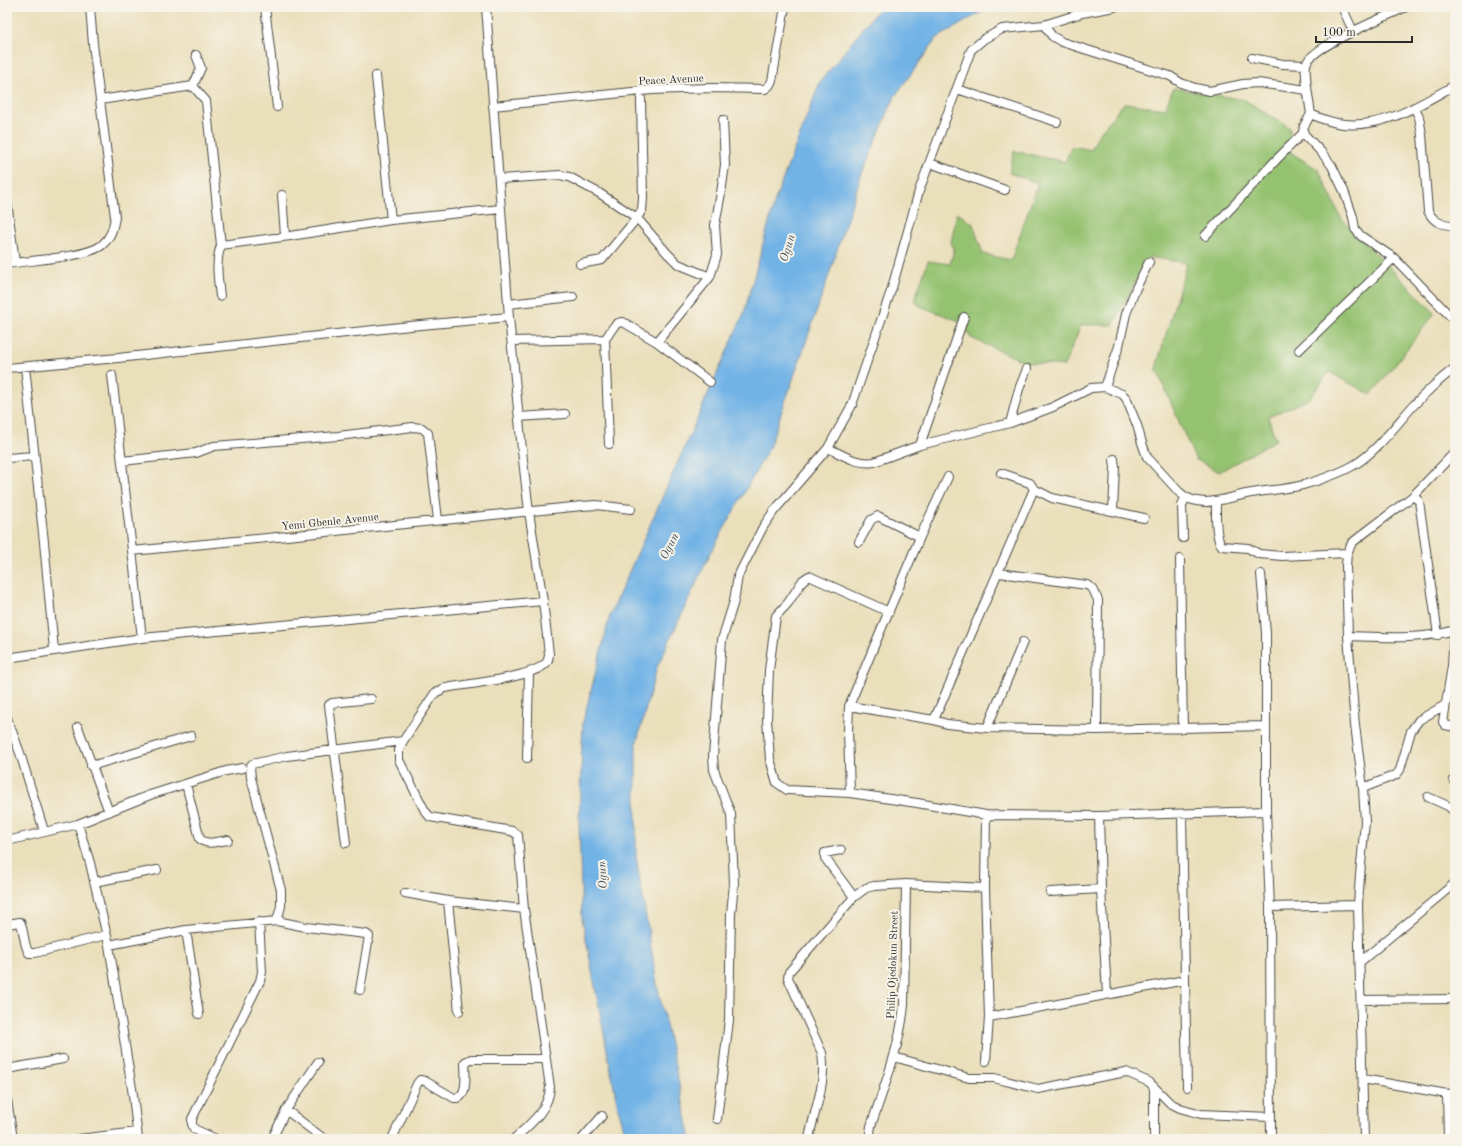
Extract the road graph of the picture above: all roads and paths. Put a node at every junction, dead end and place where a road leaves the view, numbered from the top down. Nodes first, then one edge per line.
1 (90, 7) edge
2 (265, 7) edge
3 (486, 7) edge
4 (786, 7) edge
5 (1115, 7) edge
6 (1342, 7) edge
7 (1406, 7) edge
8 (1044, 25) junction
9 (1353, 32) junction
10 (196, 55) dead end
11 (1252, 58) dead end
12 (1306, 65) junction
13 (376, 76) dead end
14 (1455, 85) edge
15 (193, 86) junction
16 (957, 88) junction
17 (1307, 90) junction
18 (641, 99) dead end
19 (100, 100) junction
20 (493, 106) junction
21 (277, 107) dead end
22 (1414, 107) junction
23 (1311, 114) junction
24 (723, 120) dead end
25 (1057, 122) dead end
26 (1303, 133) junction
27 (930, 163) junction
28 (499, 179) junction
29 (1005, 190) dead end
30 (282, 195) dead end
31 (7, 202) edge
32 (500, 209) junction
33 (637, 218) junction
34 (391, 220) junction
35 (1455, 225) edge
36 (285, 236) junction
37 (1205, 236) dead end
38 (221, 245) junction
39 (1394, 258) junction
40 (1149, 262) dead end
41 (11, 263) edge
42 (580, 264) dead end
43 (710, 277) junction
44 (220, 296) dead end
45 (573, 297) dead end
46 (508, 304) junction
47 (509, 317) junction
48 (964, 317) dead end
49 (1455, 321) edge
50 (605, 339) junction
51 (512, 341) junction
52 (657, 342) junction
53 (1299, 350) dead end
54 (25, 367) junction
55 (7, 368) edge
56 (1455, 368) edge
57 (1027, 370) dead end
58 (112, 375) dead end
59 (710, 382) dead end
60 (1105, 387) junction
61 (565, 414) dead end
62 (519, 417) junction
63 (1010, 423) junction
64 (609, 444) dead end
65 (920, 445) junction
66 (828, 448) junction
67 (1455, 452) edge
68 (34, 456) junction
69 (7, 458) edge
70 (1114, 459) dead end
71 (122, 461) junction
72 (1001, 473) dead end
73 (948, 477) dead end
74 (1034, 489) junction
75 (1413, 496) junction
76 (1185, 498) junction
77 (1216, 502) junction
78 (631, 509) dead end
79 (1113, 510) junction
80 (529, 512) junction
81 (1144, 518) dead end
82 (438, 520) junction
83 (920, 537) junction
84 (1183, 538) dead end
85 (859, 542) dead end
86 (132, 551) junction
87 (1347, 553) junction
88 (1180, 559) dead end
89 (999, 573) junction
90 (1261, 574) dead end
91 (543, 601) junction
92 (889, 612) junction
93 (1454, 630) edge
94 (1438, 635) junction
95 (1348, 636) junction
96 (142, 638) junction
97 (1023, 642) dead end
98 (54, 650) junction
99 (7, 658) edge
100 (529, 673) junction
101 (371, 699) dead end
102 (1445, 705) junction
103 (849, 706) junction
104 (7, 718) edge
105 (934, 720) junction
106 (1265, 726) junction
107 (78, 727) dead end
108 (1455, 727) edge
109 (987, 728) junction
110 (1183, 729) junction
111 (1097, 730) junction
112 (191, 736) dead end
113 (403, 741) junction
114 (334, 749) junction
115 (527, 758) dead end
116 (91, 766) junction
117 (242, 768) dead end
118 (186, 784) junction
119 (1363, 788) junction
120 (850, 793) junction
121 (1428, 797) dead end
122 (1266, 811) junction
123 (109, 812) junction
124 (1455, 812) edge
125 (1182, 814) junction
126 (986, 815) junction
127 (1099, 816) junction
128 (78, 824) junction
129 (44, 831) junction
130 (228, 840) dead end
131 (7, 841) edge
132 (346, 843) dead end
133 (841, 850) dead end
134 (157, 870) dead end
135 (94, 882) junction
136 (1455, 883) edge
137 (906, 884) junction
138 (985, 888) junction
139 (1101, 889) junction
140 (1050, 892) dead end
141 (405, 893) dead end
142 (854, 897) junction
143 (448, 901) junction
144 (1358, 905) junction
145 (1270, 907) junction
146 (524, 909) junction
147 (277, 921) junction
148 (260, 922) junction
149 (7, 924) edge
150 (186, 930) junction
151 (106, 935) junction
152 (109, 945) junction
153 (1360, 962) junction
154 (1185, 980) junction
155 (360, 990) dead end
156 (1107, 994) junction
157 (1454, 999) edge
158 (1361, 1000) junction
159 (459, 1012) dead end
160 (199, 1014) dead end
161 (989, 1017) junction
162 (894, 1057) junction
163 (63, 1059) dead end
164 (546, 1059) junction
165 (986, 1061) dead end
166 (318, 1062) dead end
167 (7, 1069) edge
168 (1363, 1079) junction
169 (1154, 1087) junction
170 (1187, 1087) dead end
171 (1451, 1094) edge
172 (7, 1100) edge
173 (286, 1110) junction
174 (602, 1116) dead end
175 (1271, 1117) junction
176 (717, 1119) dead end
177 (137, 1135) edge
178 (14, 1139) edge
179 (79, 1139) edge
180 (216, 1139) edge
181 (272, 1139) edge
182 (324, 1139) edge
183 (392, 1139) edge
184 (514, 1139) edge
185 (582, 1139) edge
186 (809, 1139) edge
187 (872, 1139) edge
188 (1154, 1139) edge
189 (1271, 1139) edge
190 (1364, 1139) edge
191 (1448, 1139) edge

1 - 19 street
2 - 21 street
3 - 20 street
4 - 20 street, Peace Avenue
5 - 8 street
6 - 9 street
7 - 9 street
8 - 16 street
8 - 17 street
9 - 12 street
10 - 15 street
11 - 12 street
12 - 17 street
13 - 34 street
14 - 22 street
15 - 19 street
15 - 38 street
16 - 25 street
16 - 27 street
17 - 23 street
18 - 33 street
19 - 41 street
20 - 28 street
22 - 23 street
22 - 35 street
23 - 26 street
24 - 43 street
26 - 37 street
26 - 39 street
27 - 29 street
27 - 66 street
28 - 32 street
28 - 33 street
30 - 36 street
31 - 41 street
32 - 34 street
32 - 46 street
33 - 42 street
33 - 43 street
34 - 36 street
36 - 38 street
38 - 44 street
39 - 49 street
39 - 53 street
40 - 60 street
43 - 52 street
45 - 46 street
46 - 47 street
47 - 51 street
47 - 54 street
48 - 65 street
50 - 51 street
50 - 52 street
50 - 64 street
51 - 62 street
52 - 59 street
54 - 55 street
54 - 68 street
56 - 77 street
57 - 63 street
58 - 71 street
60 - 63 street
60 - 76 street
61 - 62 street
62 - 80 street
63 - 65 street
65 - 66 street
66 - 176 street
67 - 75 street
68 - 69 street
68 - 98 street
70 - 79 street
71 - 82 street
71 - 86 street
72 - 74 street
73 - 83 street
74 - 79 street
74 - 89 street
75 - 87 street
75 - 94 street
76 - 77 street
76 - 84 street
77 - 87 street
78 - 80 street, Yemi Gbenle Avenue
79 - 81 street
80 - 82 street, Yemi Gbenle Avenue
80 - 91 street
82 - 86 street, Yemi Gbenle Avenue
83 - 85 street
83 - 92 street
86 - 96 street
87 - 95 street
88 - 110 street
89 - 105 street
89 - 111 street
90 - 106 street
91 - 96 street
91 - 100 street
92 - 103 street
92 - 120 street
93 - 94 street
93 - 102 street
94 - 95 street
95 - 119 street
96 - 98 street
97 - 109 street
98 - 99 street
100 - 113 street
100 - 115 street
101 - 114 street
102 - 108 street
102 - 119 street
103 - 105 street
103 - 120 street
104 - 129 street
105 - 109 street
106 - 110 street
106 - 122 street
107 - 116 street
109 - 111 street
110 - 111 street
112 - 116 street
113 - 114 street
113 - 146 street
114 - 132 street
114 - 147 street
116 - 123 street
117 - 118 street
118 - 123 street
118 - 130 street
119 - 144 street
120 - 126 street
121 - 124 street
122 - 125 street
122 - 145 street
123 - 128 street
125 - 127 street
125 - 154 street
126 - 127 street
126 - 138 street
127 - 139 street
128 - 129 street
128 - 135 street
129 - 131 street
133 - 142 street
134 - 135 street
135 - 151 street
136 - 153 street
137 - 138 street
137 - 142 street
137 - 162 street, Philip Ojedokun Street
138 - 161 street
139 - 140 street
139 - 156 street
141 - 143 street
142 - 186 street
143 - 146 street
143 - 159 street
144 - 145 street
144 - 153 street
145 - 175 street
146 - 164 street
147 - 148 street
147 - 155 street
148 - 150 street
148 - 180 street
149 - 151 street
150 - 152 street
150 - 160 street
151 - 152 street
152 - 177 street
153 - 158 street
154 - 156 street
154 - 170 street
156 - 161 street
157 - 158 street
158 - 168 street
161 - 165 street
162 - 169 street
162 - 187 street, Philip Ojedokun Street
163 - 167 street
164 - 183 street
164 - 184 street
166 - 173 street
168 - 171 street
168 - 190 street
169 - 175 street
169 - 188 street
171 - 191 street
172 - 178 street
173 - 181 street
173 - 182 street
174 - 185 street
175 - 189 street
177 - 179 street

